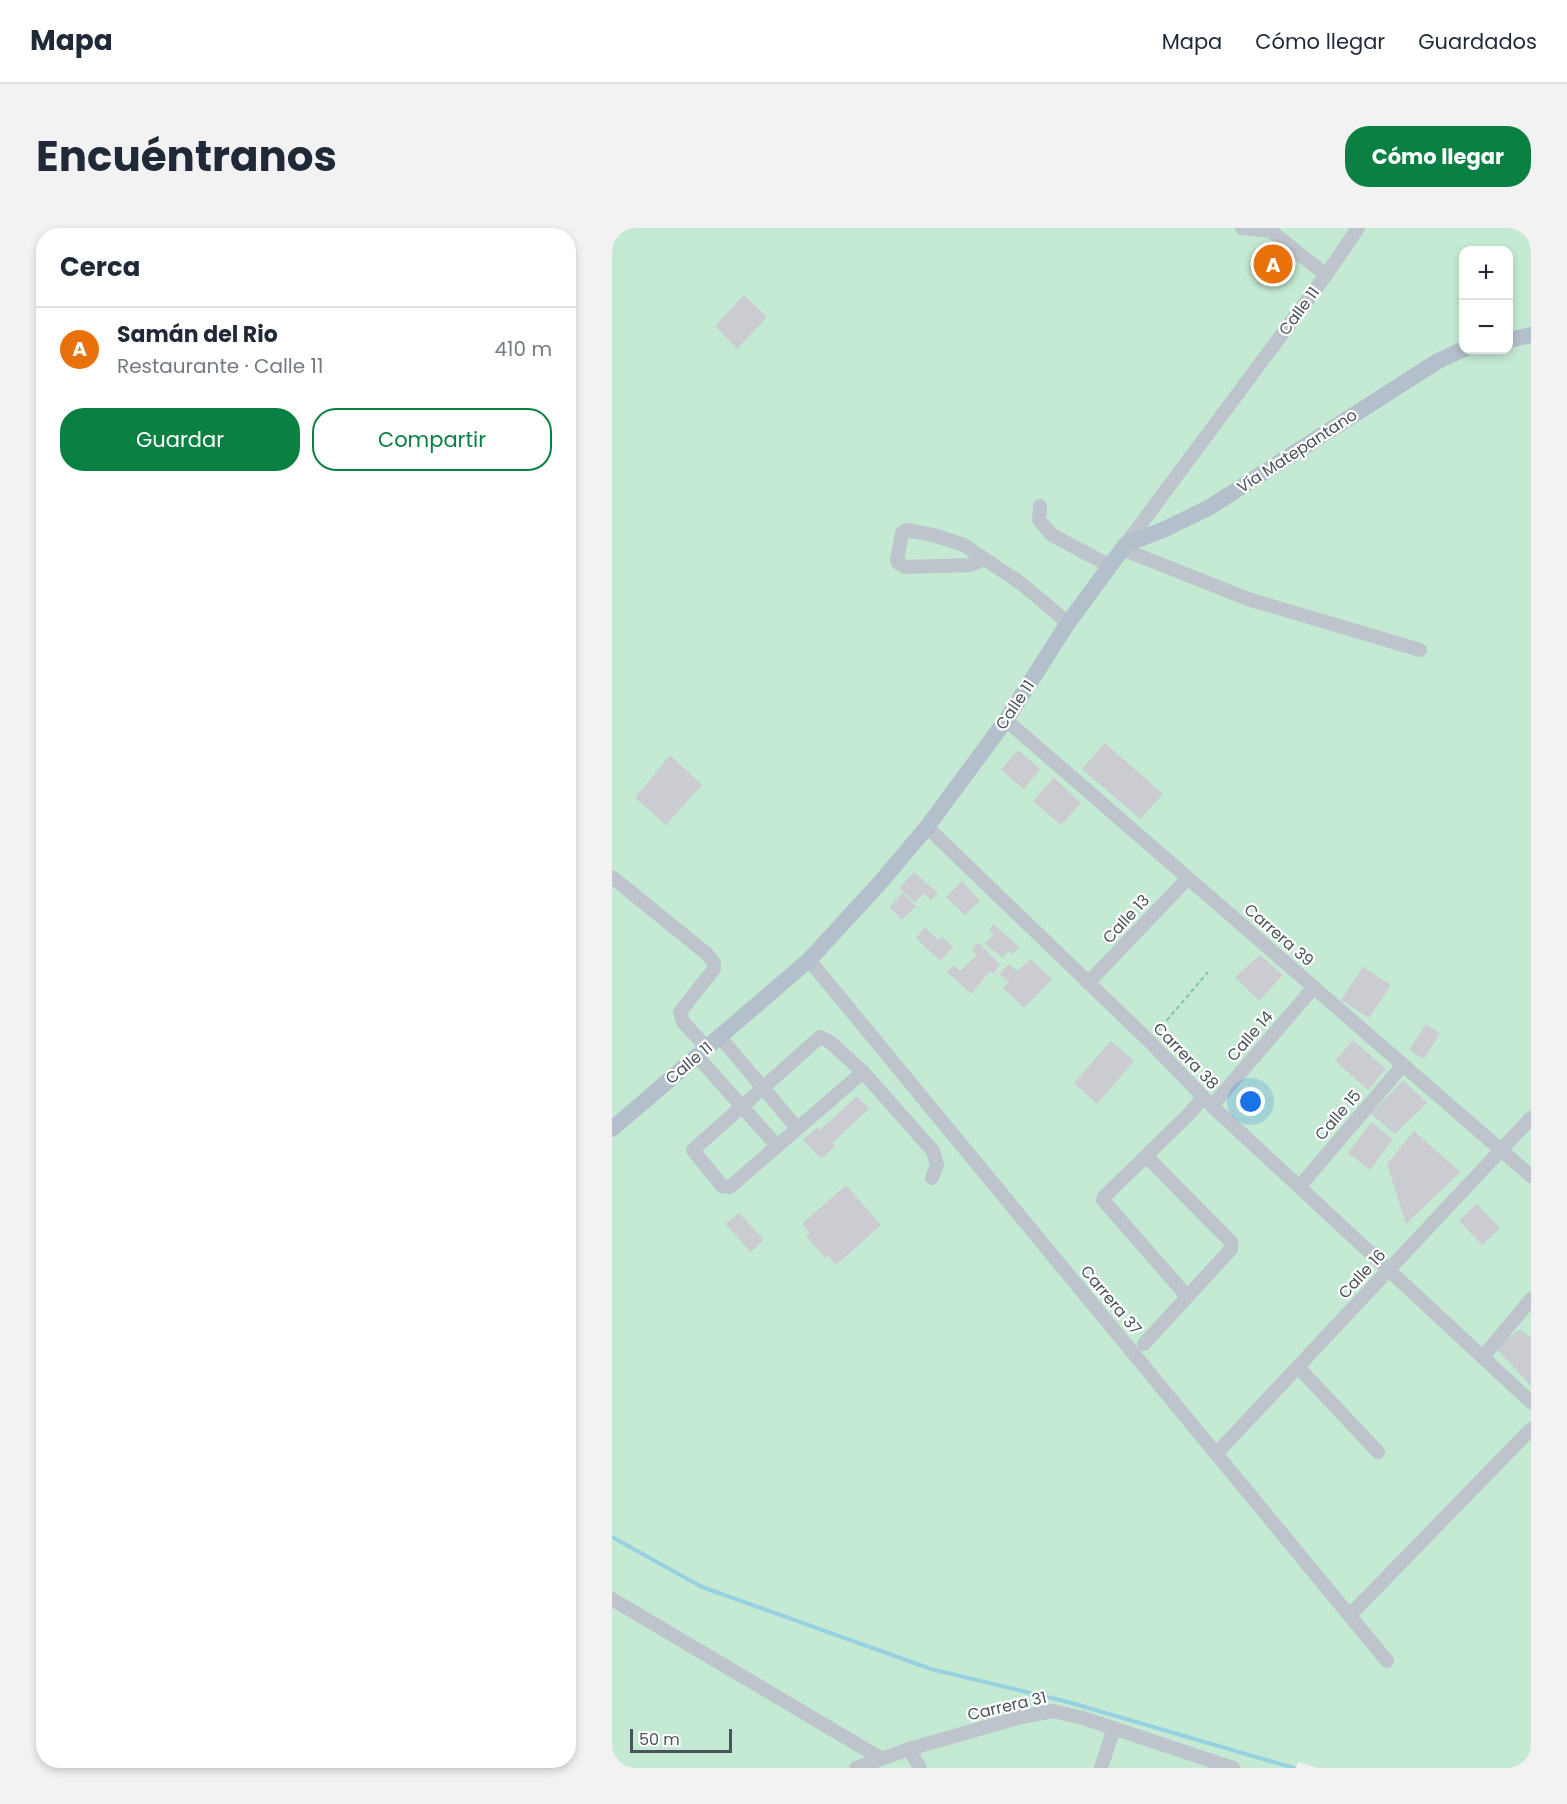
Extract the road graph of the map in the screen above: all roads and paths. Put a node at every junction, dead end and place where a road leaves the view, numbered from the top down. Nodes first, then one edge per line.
1 (1242, 228) edge
2 (1358, 228) edge
3 (1269, 230) edge
4 (1326, 275) junction
5 (1531, 335) edge
6 (1513, 339) edge
7 (1459, 352) edge
8 (1040, 506) dead end
9 (1124, 546) junction
10 (984, 559) junction
11 (1110, 566) junction
12 (1068, 624) junction
13 (1420, 650) dead end
14 (1006, 720) junction
15 (927, 827) junction
16 (612, 877) edge
17 (1188, 878) junction
18 (809, 960) junction
19 (1208, 972) dead end
20 (1088, 983) junction
21 (1314, 987) junction
22 (720, 1037) junction
23 (1149, 1041) junction
24 (702, 1052) junction
25 (1403, 1065) junction
26 (863, 1072) junction
27 (763, 1087) junction
28 (1207, 1102) junction
29 (742, 1107) junction
30 (1531, 1118) edge
31 (797, 1128) junction
32 (612, 1129) edge
33 (777, 1146) junction
34 (1501, 1150) junction
35 (1146, 1156) junction
36 (1531, 1176) edge
37 (932, 1178) dead end
38 (1299, 1187) junction
39 (1389, 1269) junction
40 (1186, 1295) junction
41 (1531, 1299) edge
42 (1144, 1344) dead end
43 (1483, 1357) junction
44 (1298, 1367) junction
45 (1531, 1402) edge
46 (1531, 1429) edge
47 (1378, 1452) dead end
48 (1216, 1453) junction
49 (612, 1599) edge
50 (1350, 1616) junction
51 (1387, 1661) dead end
52 (1114, 1728) junction
53 (909, 1749) junction
54 (882, 1759) junction
55 (856, 1768) edge
56 (920, 1768) edge
57 (1101, 1768) edge
58 (1233, 1768) edge

1 - 3 street
2 - 4 street, Calle 11
3 - 4 street
4 - 9 street, Calle 11
5 - 6 main road
7 - 9 main road, Vía Matepantano
8 - 11 street
9 - 11 main road, Calle 11
9 - 13 street
10 - 10 street
10 - 12 street
11 - 12 main road, Calle 11
12 - 14 main road, Calle 11
14 - 15 main road, Calle 11
14 - 17 street, Carrera 39
15 - 18 main road, Calle 11
15 - 20 street, Carrera 38
16 - 24 street
17 - 20 street, Calle 13
17 - 21 street, Carrera 39
18 - 22 main road, Calle 11
18 - 48 street, Carrera 37
19 - 23 path
20 - 23 street, Carrera 38
21 - 25 street, Carrera 39
21 - 28 street, Calle 14
22 - 24 main road, Calle 11
22 - 27 street
23 - 28 street, Carrera 38
24 - 29 street
24 - 32 main road, Calle 11
25 - 34 street, Carrera 39
25 - 38 street, Calle 15
26 - 27 street
26 - 31 street
26 - 37 street
27 - 29 street
27 - 31 street
28 - 35 street, Calle 14
28 - 38 street, Carrera 38
29 - 33 street
29 - 33 street
30 - 34 street, Calle 16
31 - 33 street
34 - 36 street, Carrera 39
34 - 39 street, Calle 16
35 - 40 street, Calle 14
35 - 40 street
38 - 39 street, Carrera 38
39 - 43 street, Carrera 38
39 - 44 street, Calle 16
40 - 42 street
41 - 43 street
43 - 45 street, Carrera 38
44 - 47 street
44 - 48 street, Calle 16
46 - 50 street
48 - 50 street, Carrera 37
49 - 54 street
50 - 51 street, Carrera 37
52 - 53 street, Carrera 31
52 - 57 street
52 - 58 street, Carrera 31
53 - 54 street, Carrera 31
53 - 56 street
54 - 55 street, Carrera 31

